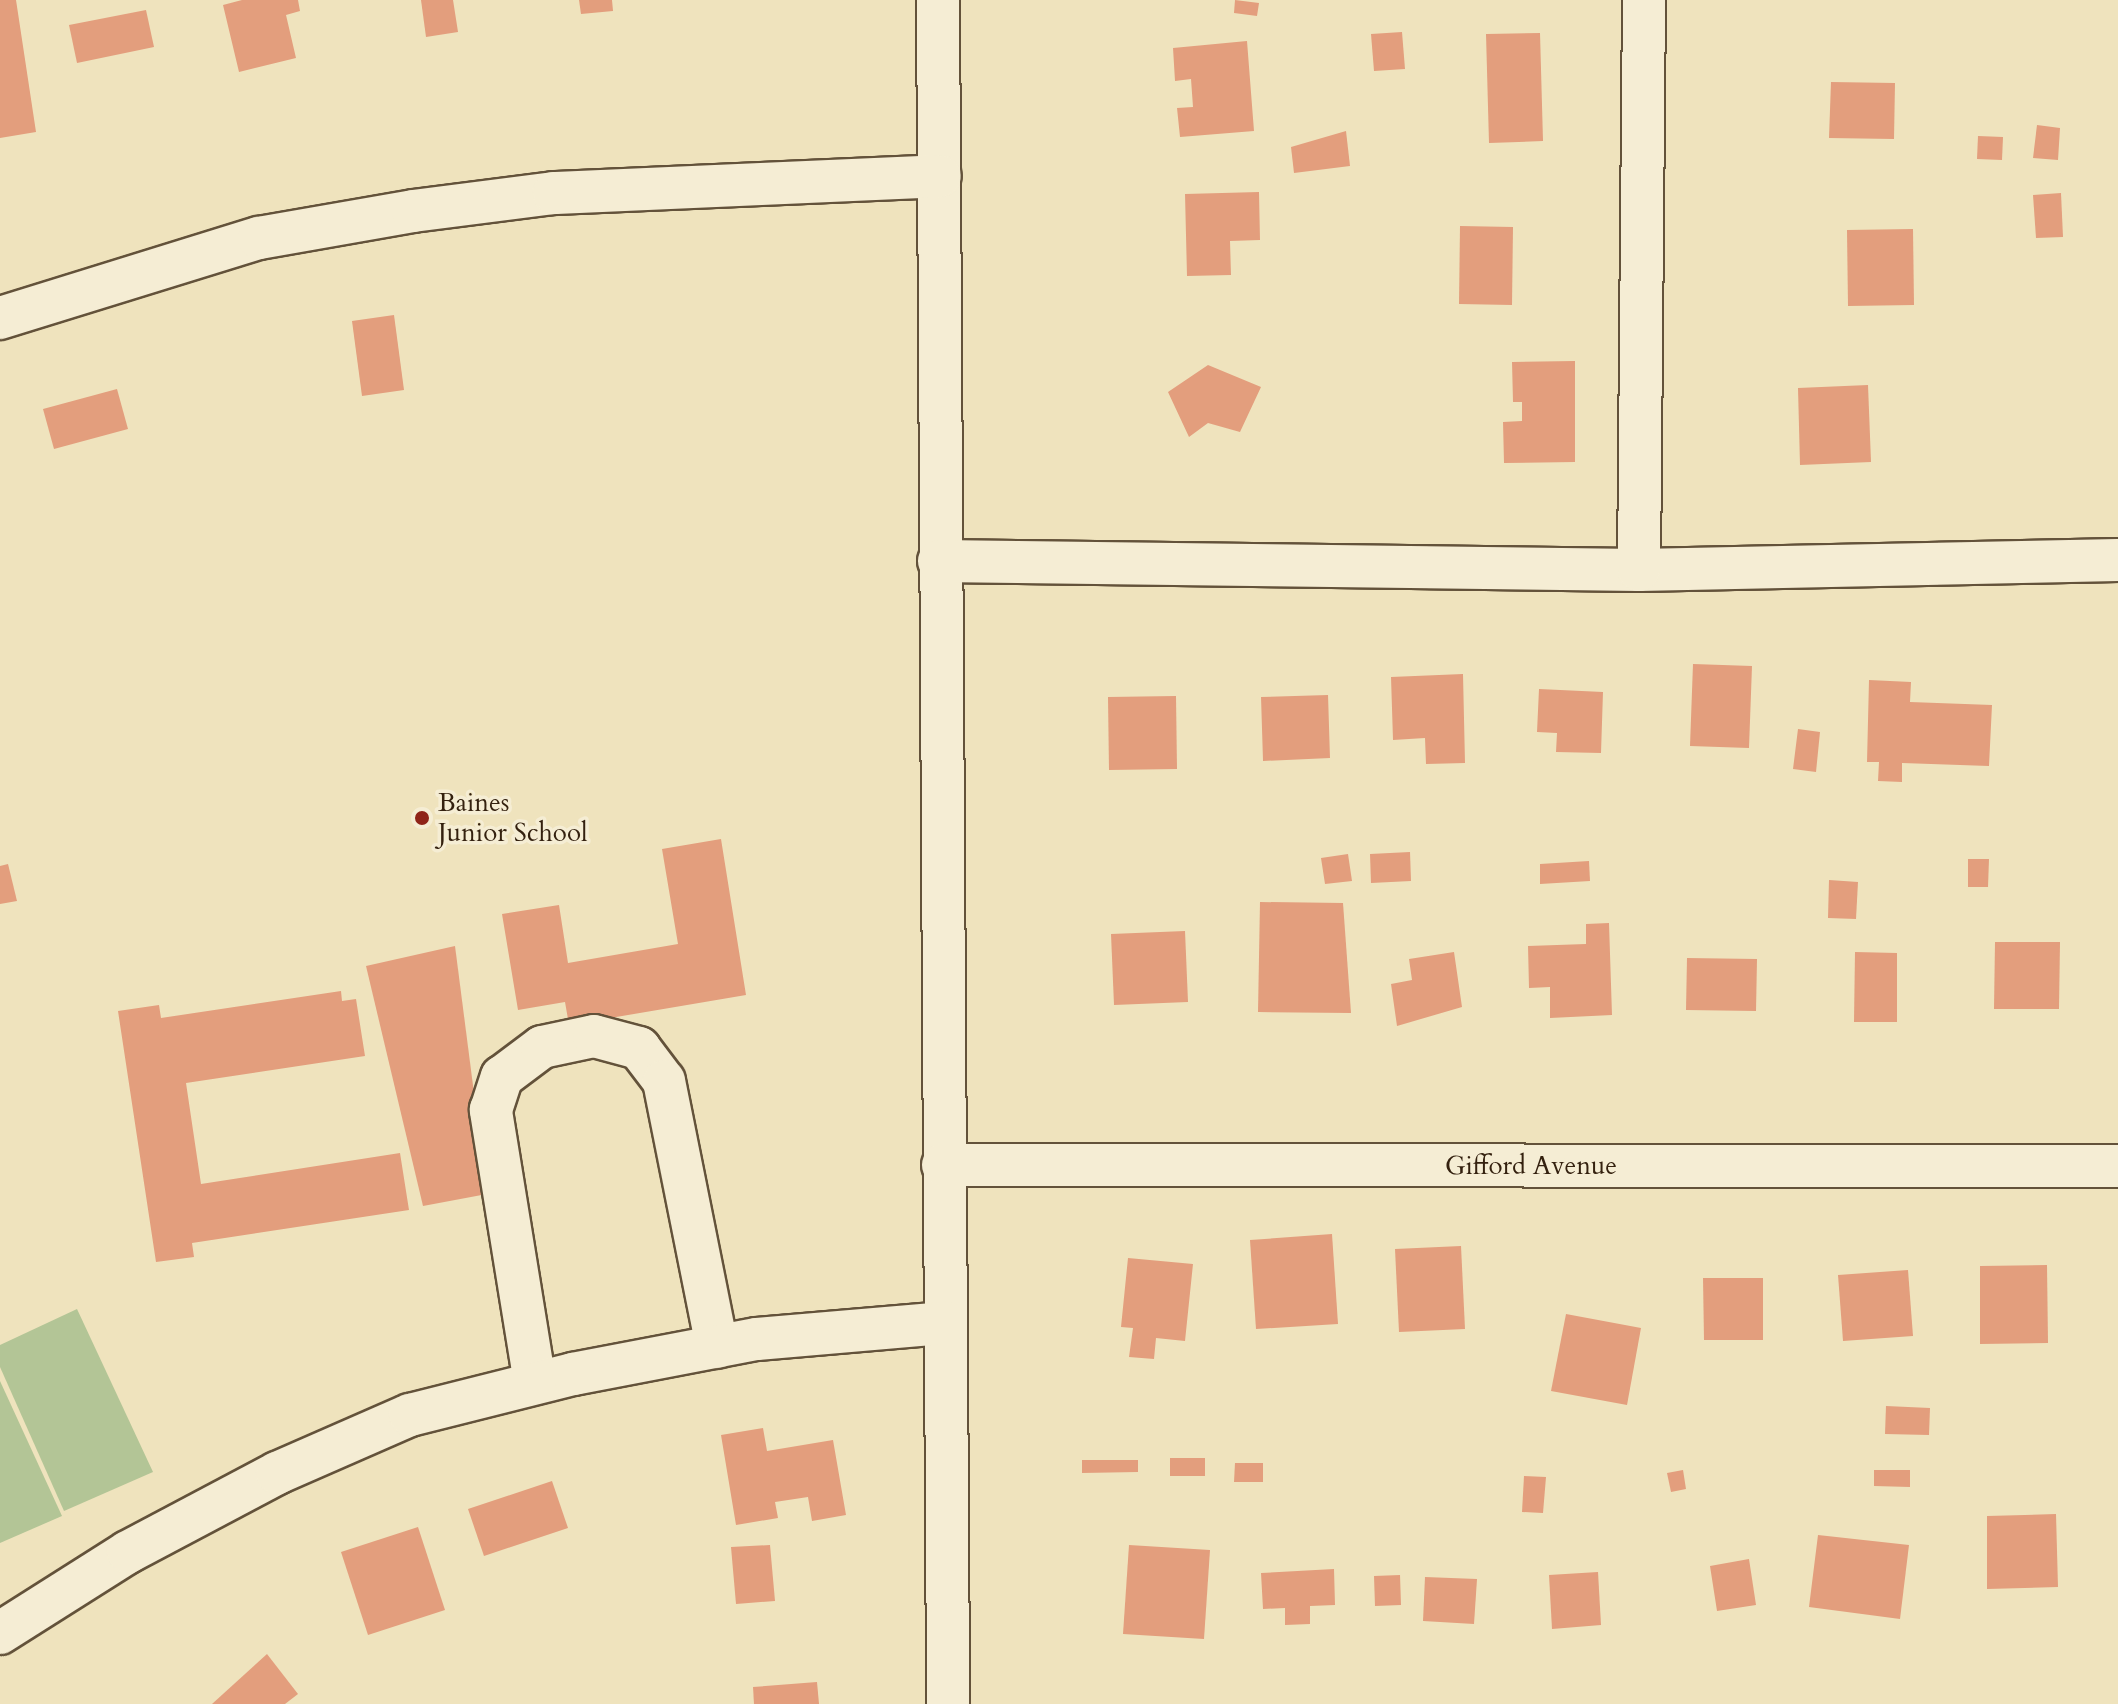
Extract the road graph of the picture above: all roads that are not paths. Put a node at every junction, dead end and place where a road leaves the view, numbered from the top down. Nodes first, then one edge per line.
1 (938, 0) edge
2 (1644, 0) edge
3 (940, 176) junction
4 (0, 318) edge
5 (2118, 560) edge
6 (939, 561) junction
7 (1639, 570) junction
8 (943, 1165) junction
9 (2118, 1166) edge
10 (945, 1323) junction
11 (717, 1347) junction
12 (535, 1383) junction
13 (0, 1633) edge
14 (948, 1704) edge

1 - 3 street
2 - 7 street
3 - 4 street
3 - 6 street
5 - 7 street
6 - 7 street
6 - 8 street
8 - 9 street, Gifford Avenue
8 - 10 street
10 - 11 street
10 - 14 street
11 - 12 street
11 - 12 street
12 - 13 street

